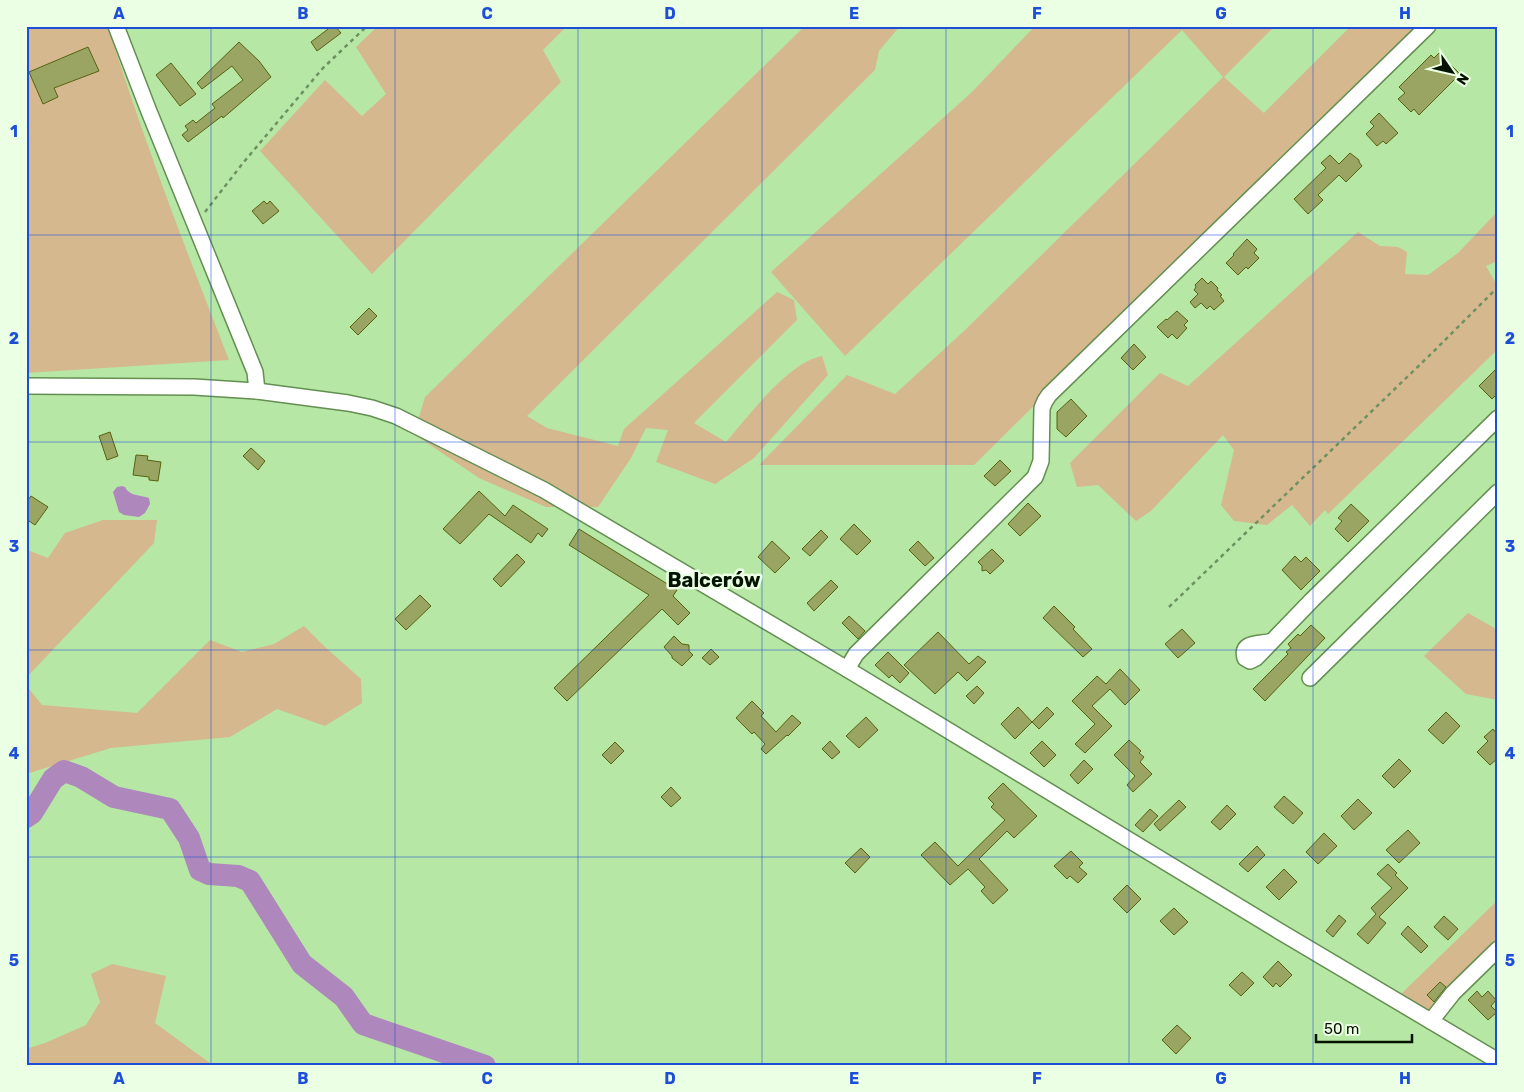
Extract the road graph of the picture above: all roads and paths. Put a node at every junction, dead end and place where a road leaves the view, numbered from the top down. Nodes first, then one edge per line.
1 (116, 26) edge
2 (362, 26) edge
3 (1428, 26) edge
4 (193, 220) junction
5 (1498, 288) edge
6 (26, 386) edge
7 (257, 391) junction
8 (1498, 418) edge
9 (1498, 492) edge
10 (1169, 608) dead end
11 (1272, 640) dead end
12 (847, 669) junction
13 (1310, 678) dead end
14 (1498, 949) edge
15 (1431, 1021) junction
16 (1498, 1061) edge

1 - 4 street
2 - 4 path
3 - 12 street
4 - 7 street
5 - 10 path
6 - 7 street
7 - 12 street
8 - 11 street
9 - 13 street
12 - 15 street
14 - 15 street
15 - 16 street

